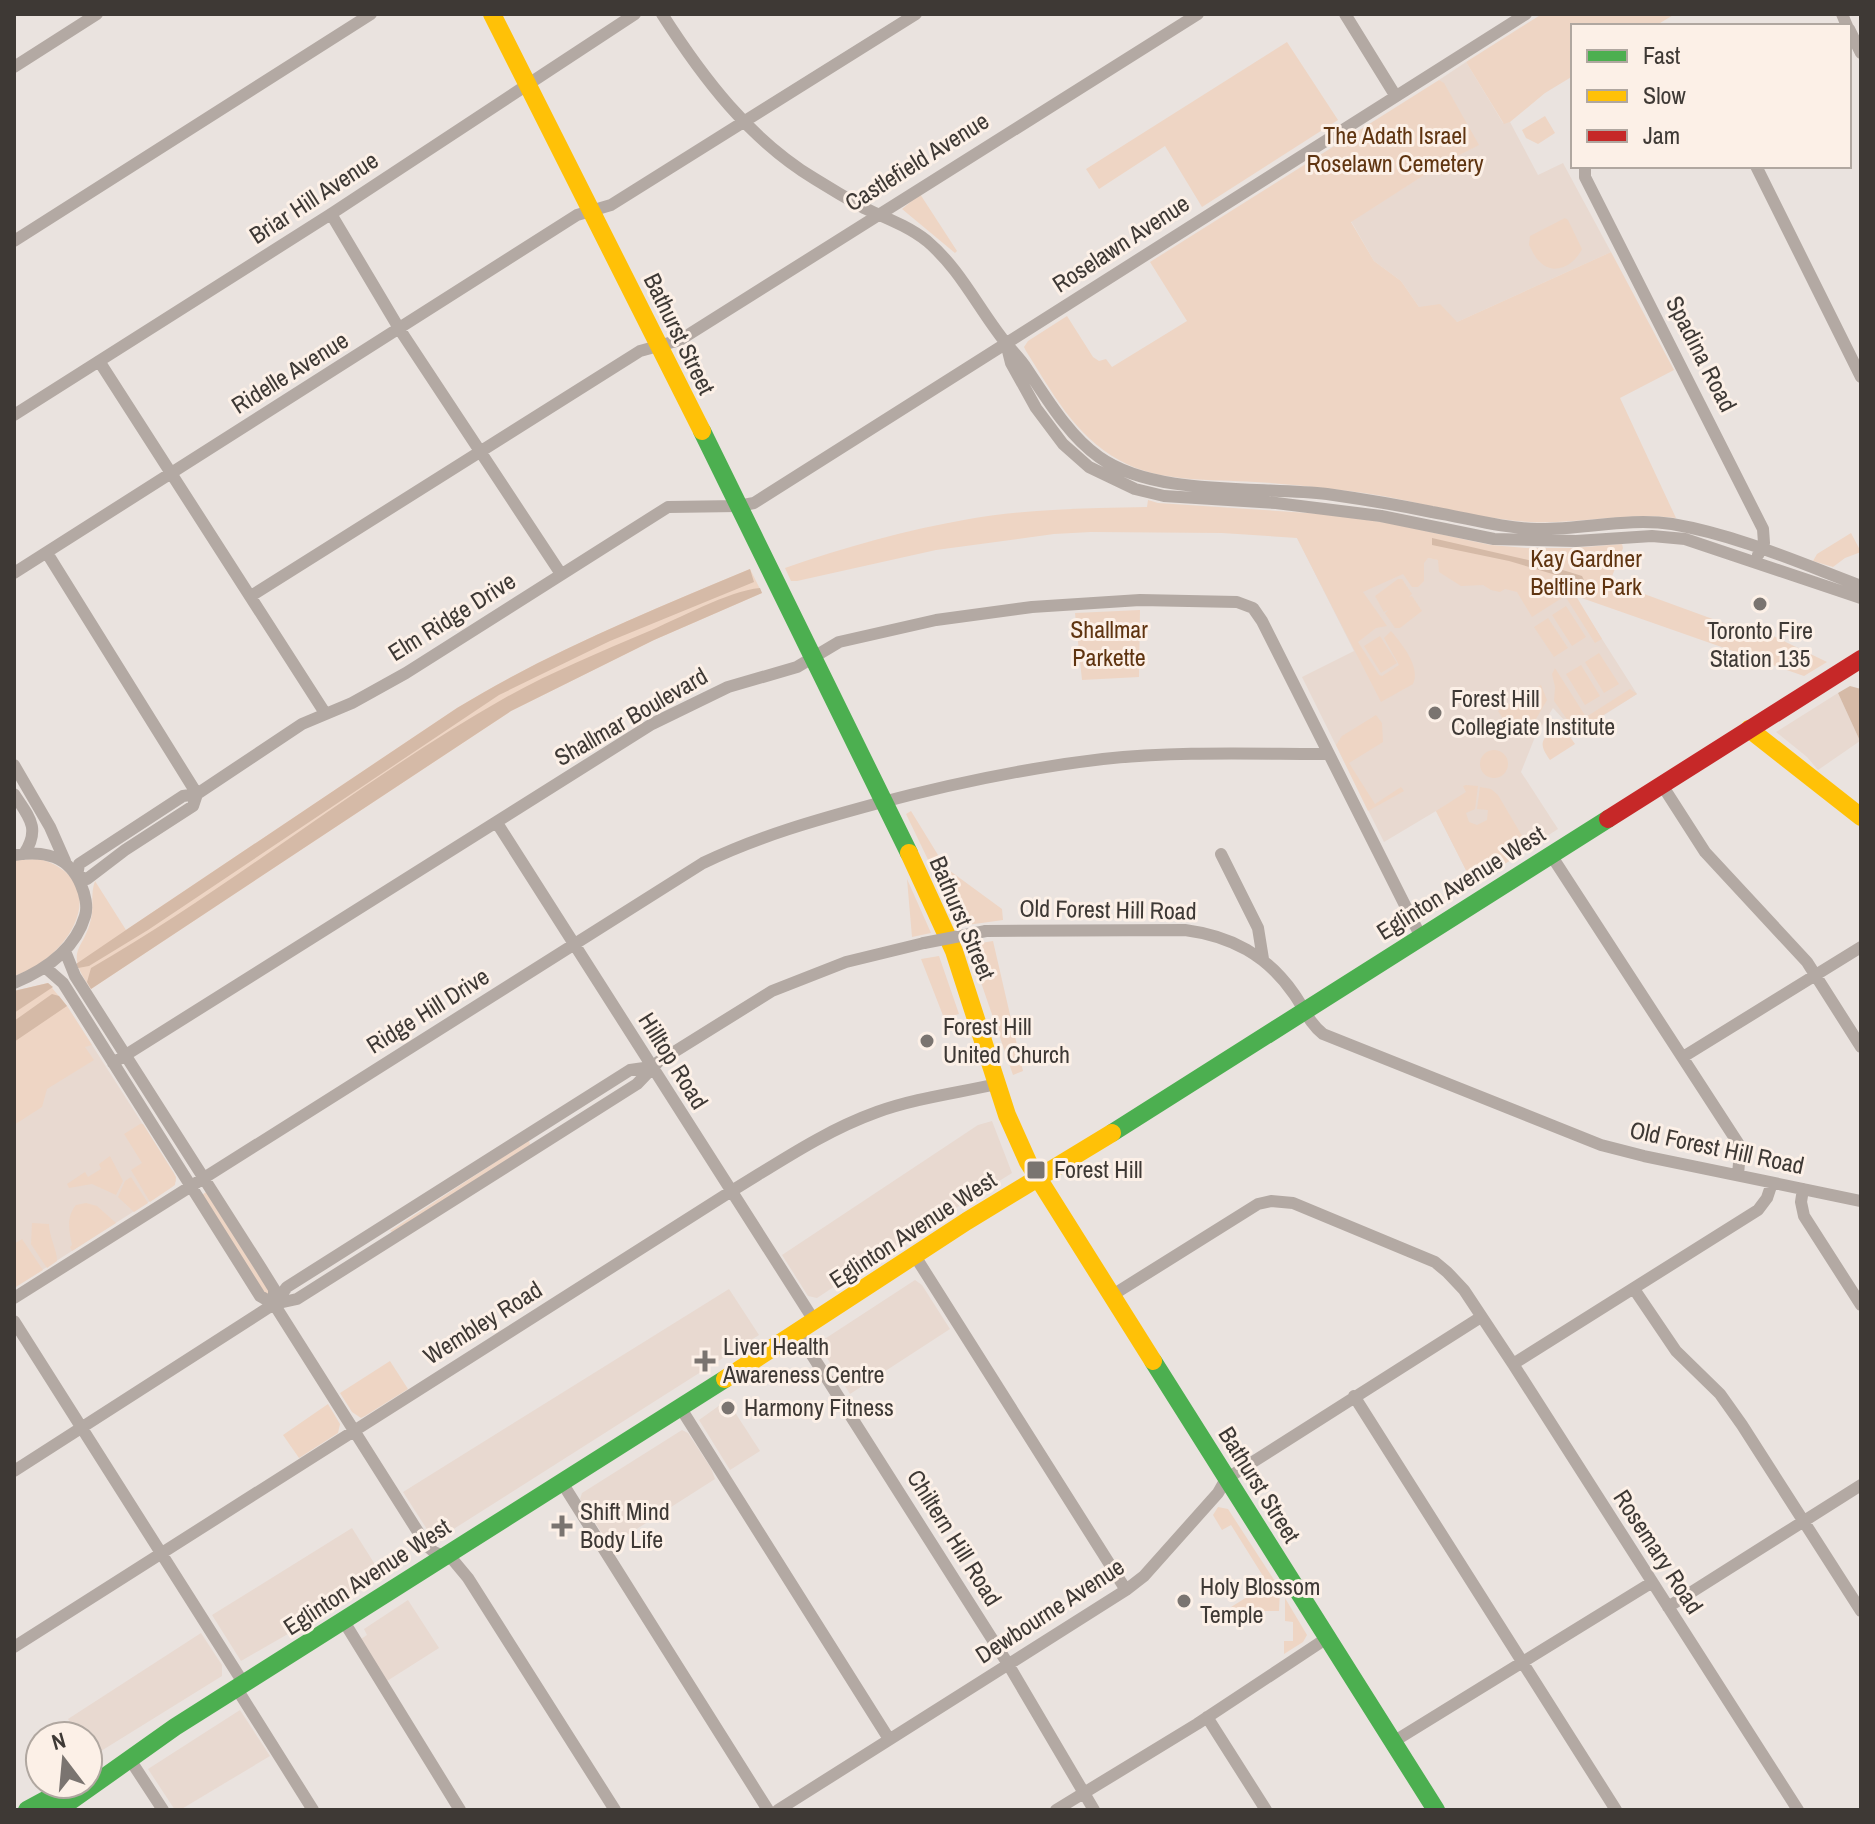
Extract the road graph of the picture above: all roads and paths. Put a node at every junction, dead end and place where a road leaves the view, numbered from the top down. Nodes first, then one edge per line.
1 (97, 14) edge
2 (371, 14) edge
3 (492, 14) edge
4 (635, 14) edge
5 (662, 14) edge
6 (916, 14) edge
7 (1198, 14) edge
8 (1345, 14) edge
9 (1526, 14) edge
10 (1851, 34) edge
11 (1861, 53) edge
12 (14, 67) edge
13 (527, 84) junction
14 (1395, 95) junction
15 (744, 122) junction
16 (1585, 168) edge
17 (1757, 168) edge
18 (590, 212) junction
19 (878, 213) junction
20 (331, 214) junction
21 (16, 236) edge
22 (400, 330) junction
23 (1006, 344) junction
24 (661, 347) junction
25 (99, 361) junction
26 (1861, 377) edge
27 (14, 415) edge
28 (479, 452) junction
29 (172, 474) junction
30 (1326, 494) junction
31 (738, 506) junction
32 (1323, 508) junction
33 (1761, 549) junction
34 (47, 553) junction
35 (1754, 562) junction
36 (14, 573) edge
37 (561, 574) junction
38 (1861, 586) edge
39 (251, 596) junction
40 (1861, 598) edge
41 (812, 657) junction
42 (1858, 661) edge
43 (325, 713) junction
44 (1749, 729) junction
45 (1328, 754) junction
46 (16, 771) edge
47 (1662, 785) junction
48 (14, 794) edge
49 (197, 794) junction
50 (884, 802) junction
51 (1861, 817) edge
52 (497, 823) junction
53 (19, 854) edge
54 (1221, 854) dead end
55 (1551, 855) junction
56 (65, 861) junction
57 (77, 876) junction
58 (1421, 937) junction
59 (574, 945) junction
60 (1861, 947) edge
61 (65, 951) junction
62 (1263, 959) junction
63 (46, 968) junction
64 (1815, 976) junction
65 (14, 983) edge
66 (1304, 1011) junction
67 (1861, 1047) edge
68 (126, 1056) junction
69 (1683, 1057) junction
70 (113, 1063) junction
71 (651, 1067) junction
72 (997, 1084) junction
73 (533, 1132) junction
74 (540, 1144) junction
75 (1738, 1175) junction
76 (203, 1178) junction
77 (1037, 1178) junction
78 (1772, 1183) junction
79 (191, 1186) junction
80 (1803, 1189) junction
81 (730, 1192) junction
82 (1861, 1201) edge
83 (382, 1228) junction
84 (390, 1240) junction
85 (915, 1256) junction
86 (1634, 1289) junction
87 (1111, 1296) junction
88 (14, 1298) edge
89 (274, 1304) junction
90 (1861, 1305) edge
91 (1481, 1317) junction
92 (14, 1321) edge
93 (815, 1322) junction
94 (798, 1333) junction
95 (1513, 1364) junction
96 (1354, 1396) junction
97 (680, 1407) junction
98 (82, 1428) junction
99 (353, 1430) junction
100 (14, 1471) edge
101 (1226, 1479) junction
102 (561, 1481) junction
103 (1861, 1485) edge
104 (1803, 1522) junction
105 (162, 1553) junction
106 (444, 1557) junction
107 (1651, 1583) junction
108 (1126, 1590) junction
109 (1668, 1607) junction
110 (1861, 1611) edge
111 (343, 1620) junction
112 (1327, 1638) junction
113 (14, 1647) edge
114 (1522, 1661) junction
115 (1008, 1664) junction
116 (240, 1687) junction
117 (1207, 1717) junction
118 (889, 1739) junction
119 (1393, 1742) junction
120 (122, 1763) junction
121 (104, 1771) edge
122 (1083, 1793) junction
123 (58, 1810) edge
124 (163, 1810) edge
125 (313, 1810) edge
126 (460, 1810) edge
127 (615, 1810) edge
128 (768, 1810) edge
129 (778, 1810) edge
130 (1056, 1810) edge
131 (1094, 1810) edge
132 (1266, 1810) edge
133 (1436, 1810) edge
134 (1616, 1810) edge
135 (1798, 1810) edge

1 - 12 street
2 - 21 street
3 - 13 main road, Bathurst Street
4 - 13 street, Briar Hill Avenue
5 - 15 street
6 - 15 street, Ridelle Avenue
7 - 19 street, Castlefield Avenue
8 - 14 street
9 - 14 street, Roselawn Avenue
10 - 11 street
13 - 18 main road, Bathurst Street
13 - 20 street, Briar Hill Avenue
14 - 23 street, Roselawn Avenue
15 - 18 street, Ridelle Avenue
15 - 19 street
16 - 33 street, Spadina Road
17 - 26 street
18 - 22 street, Ridelle Avenue
18 - 24 main road, Bathurst Street
19 - 23 street
19 - 24 street, Castlefield Avenue
20 - 22 street
20 - 25 street, Briar Hill Avenue
22 - 28 street
22 - 29 street, Ridelle Avenue
23 - 30 street
23 - 31 street, Roselawn Avenue
23 - 32 street
24 - 28 street, Castlefield Avenue
24 - 31 main road, Bathurst Street
25 - 27 street, Briar Hill Avenue
25 - 29 street
28 - 37 street
28 - 39 street, Castlefield Avenue
29 - 34 street, Ridelle Avenue
29 - 39 street
30 - 32 street
30 - 33 street
31 - 37 street, Elm Ridge Drive
31 - 41 main road, Bathurst Street
32 - 35 street
33 - 35 street
33 - 38 street
34 - 36 street, Ridelle Avenue
34 - 49 street
35 - 40 street
37 - 43 street, Elm Ridge Drive
39 - 43 street
41 - 45 street, Shallmar Boulevard
41 - 50 main road, Bathurst Street
41 - 52 street, Shallmar Boulevard
42 - 44 main road, Eglinton Avenue West
43 - 49 street, Elm Ridge Drive
44 - 47 main road, Eglinton Avenue West
44 - 51 main road
45 - 50 street, Ridge Hill Drive
45 - 58 street
46 - 56 street
47 - 55 main road, Eglinton Avenue West
47 - 64 street
48 - 53 street
49 - 57 street, Elm Ridge Drive
50 - 59 street, Ridge Hill Drive
50 - 72 main road, Bathurst Street
52 - 59 street, Hilltop Road
52 - 68 street, Shallmar Boulevard
53 - 56 street
54 - 62 street
55 - 58 main road, Eglinton Avenue West
55 - 69 street
56 - 57 street
57 - 61 street
58 - 66 main road, Eglinton Avenue West
59 - 71 street, Hilltop Road
59 - 76 street, Ridge Hill Drive
60 - 64 street
61 - 63 street
61 - 68 street
62 - 66 street, Old Forest Hill Road
62 - 71 street, Old Forest Hill Road, bridge
63 - 65 street
63 - 70 street
64 - 67 street
64 - 69 street
66 - 75 street, Old Forest Hill Road
66 - 77 main road, Eglinton Avenue West
68 - 70 street, Shallmar Boulevard
68 - 76 street
69 - 75 street
70 - 79 street
71 - 73 street, Old Forest Hill Road
71 - 74 street, Old Forest Hill Road
71 - 81 street, Hilltop Road
72 - 77 main road, Bathurst Street
72 - 81 street, Wembley Road
73 - 74 street
73 - 83 street, Old Forest Hill Road
74 - 84 street, Old Forest Hill Road
75 - 78 street, Old Forest Hill Road
76 - 79 street, Ridge Hill Drive
76 - 89 street
77 - 85 main road, Eglinton Avenue West
77 - 87 main road, Bathurst Street
78 - 80 street, Old Forest Hill Road
78 - 86 street
79 - 88 street, Ridge Hill Drive
79 - 89 street
80 - 82 street, Old Forest Hill Road
80 - 90 street
81 - 93 street, Hilltop Road
81 - 99 street, Wembley Road
83 - 84 street
83 - 89 street, Old Forest Hill Road
84 - 89 street, Old Forest Hill Road
85 - 93 main road, Eglinton Avenue West
85 - 108 street
86 - 95 street
86 - 104 street
87 - 91 street, Rosemary Road
87 - 101 main road, Bathurst Street
89 - 98 street, Old Forest Hill Road
89 - 99 street
91 - 95 street, Rosemary Road
91 - 96 street, Dewbourne Avenue
92 - 98 street
93 - 94 main road, Eglinton Avenue West
94 - 97 main road, Eglinton Avenue West
94 - 115 street, Chiltern Hill Road
95 - 107 street, Rosemary Road
96 - 101 street, Dewbourne Avenue
96 - 114 street
97 - 102 main road, Eglinton Avenue West
97 - 118 street
98 - 100 street, Old Forest Hill Road
98 - 105 street
99 - 105 street, Wembley Road
99 - 106 street
101 - 108 street, Dewbourne Avenue
101 - 112 main road, Bathurst Street
102 - 106 main road, Eglinton Avenue West
102 - 128 street
103 - 104 street
104 - 109 street
104 - 110 street
105 - 113 street, Wembley Road
105 - 116 street
106 - 111 main road, Eglinton Avenue West
106 - 127 street
107 - 109 street, Rosemary Road
107 - 114 street
108 - 115 street, Dewbourne Avenue
109 - 135 street, Rosemary Road
111 - 116 main road, Eglinton Avenue West
111 - 126 street
112 - 117 street
112 - 119 main road, Bathurst Street
114 - 119 street
114 - 134 street
115 - 118 street, Dewbourne Avenue
115 - 122 street, Chiltern Hill Road
116 - 120 main road, Eglinton Avenue West
116 - 125 street
117 - 122 street
117 - 132 street
118 - 129 street, Dewbourne Avenue
119 - 133 main road, Bathurst Street
120 - 121 main road, Eglinton Avenue West
120 - 123 main road, Eglinton Avenue West
120 - 124 street
122 - 130 street
122 - 131 street, Chiltern Hill Road

